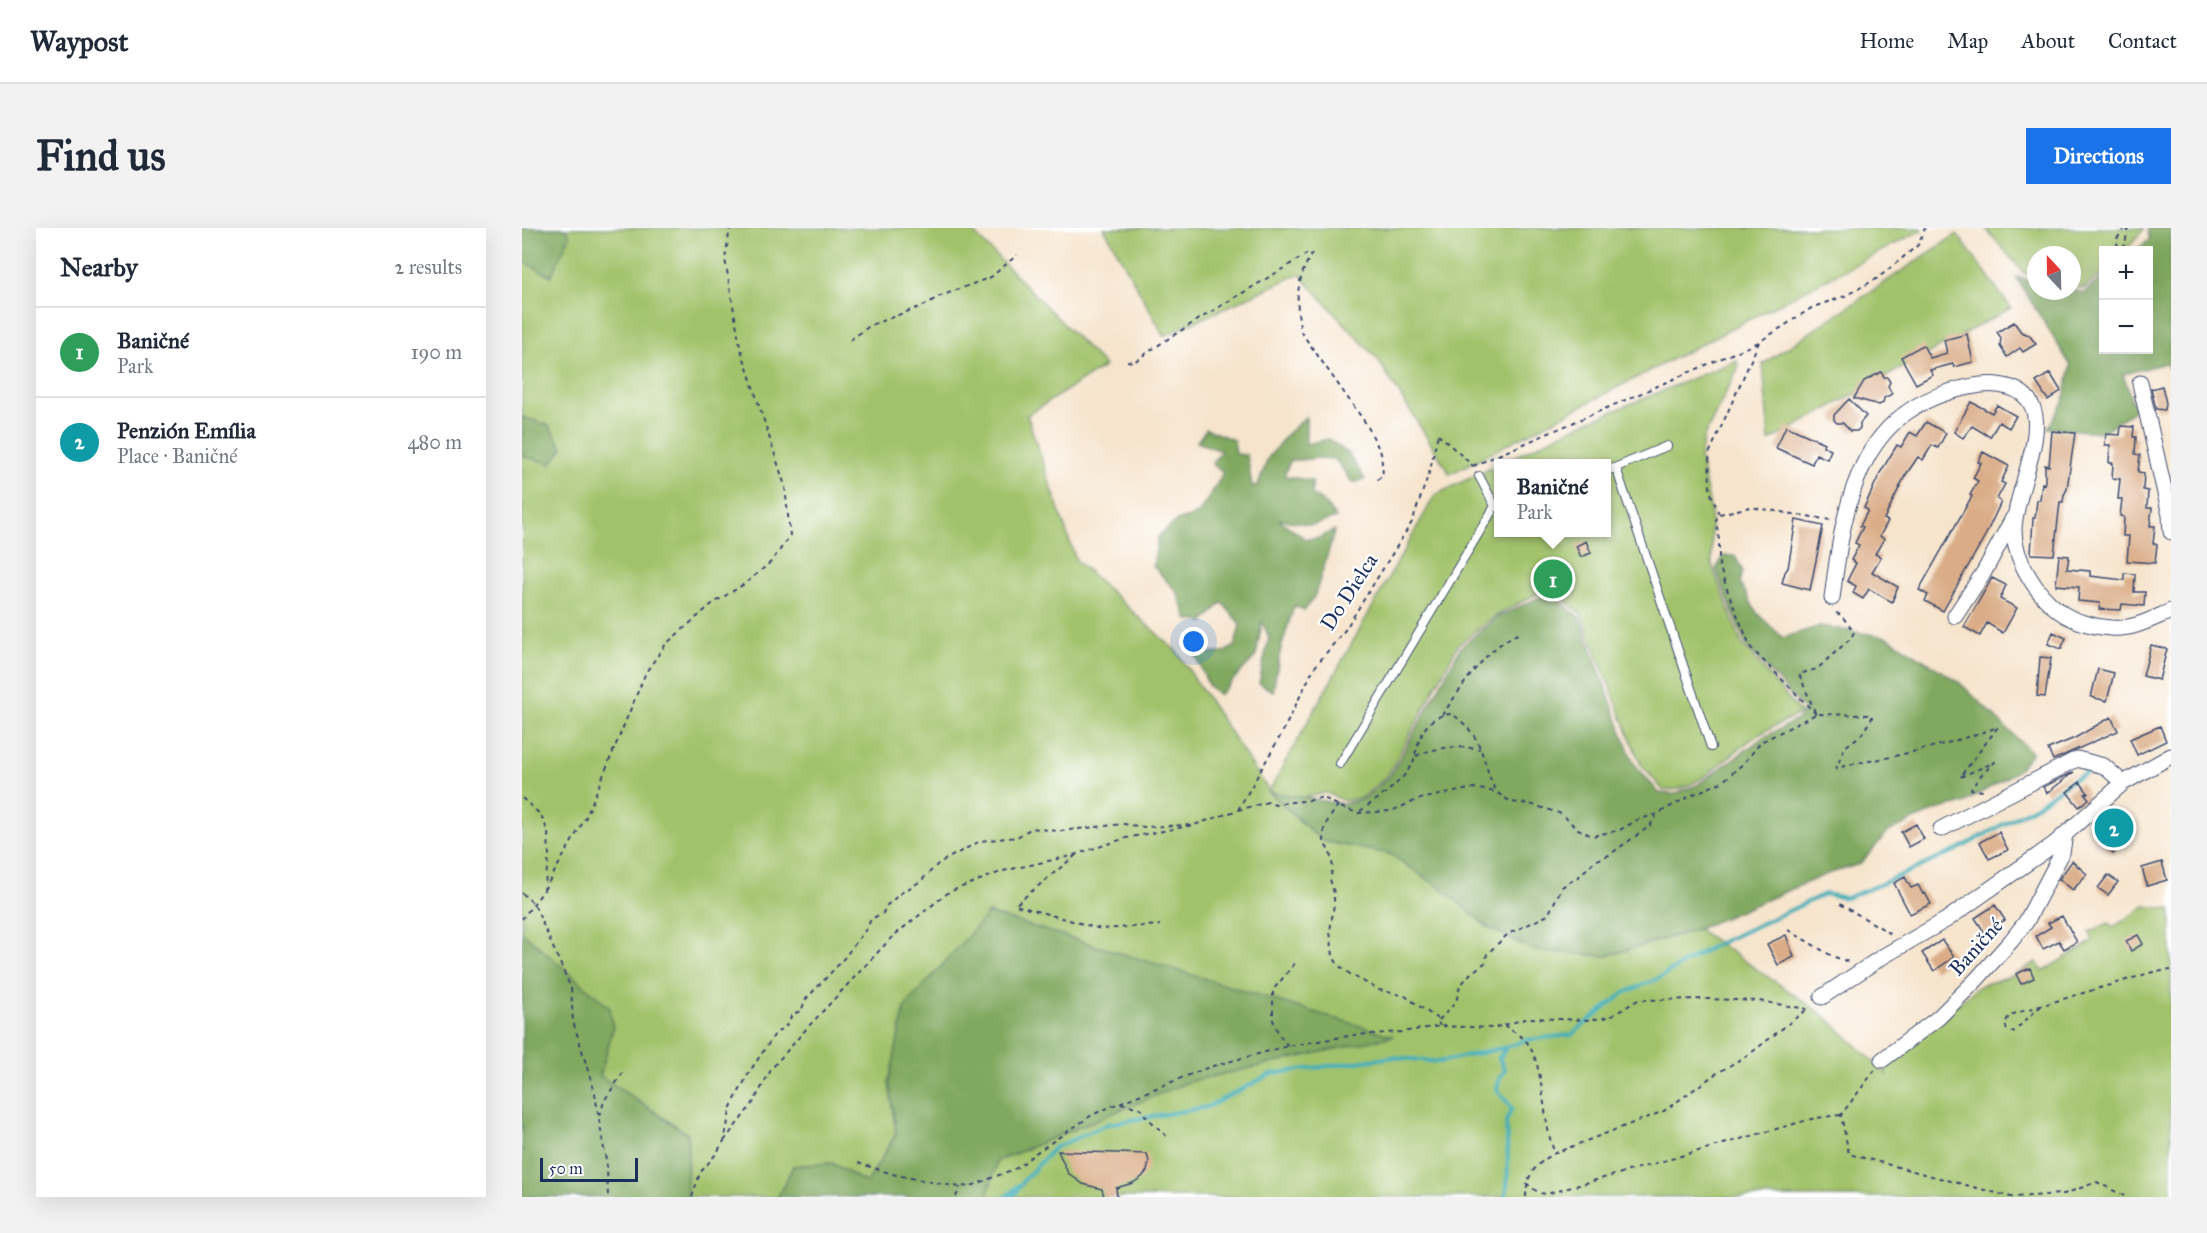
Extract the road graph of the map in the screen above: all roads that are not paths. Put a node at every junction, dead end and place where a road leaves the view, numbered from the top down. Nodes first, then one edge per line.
1 (2139, 383) dead end
2 (1667, 446) dead end
3 (1616, 468) junction
4 (1611, 470) edge
5 (1479, 476) dead end
6 (1494, 501) edge
7 (1494, 511) edge
8 (2015, 513) junction
9 (2171, 532) edge
10 (1831, 604) road end
11 (2171, 611) edge
12 (1955, 616) dead end
13 (1711, 747) dead end
14 (2171, 756) edge
15 (1340, 764) dead end
16 (2123, 783) junction
17 (1941, 829) dead end
18 (2065, 834) junction
19 (1822, 997) dead end
20 (1882, 1060) road end

1 - 9 street
2 - 3 lane
3 - 4 lane
3 - 13 lane
5 - 6 lane
7 - 15 lane
8 - 10 street
8 - 11 street
8 - 12 street
14 - 16 street, Baničné
16 - 17 street
16 - 18 street, Baničné
18 - 19 street, Baničné
18 - 20 street, Baničné

